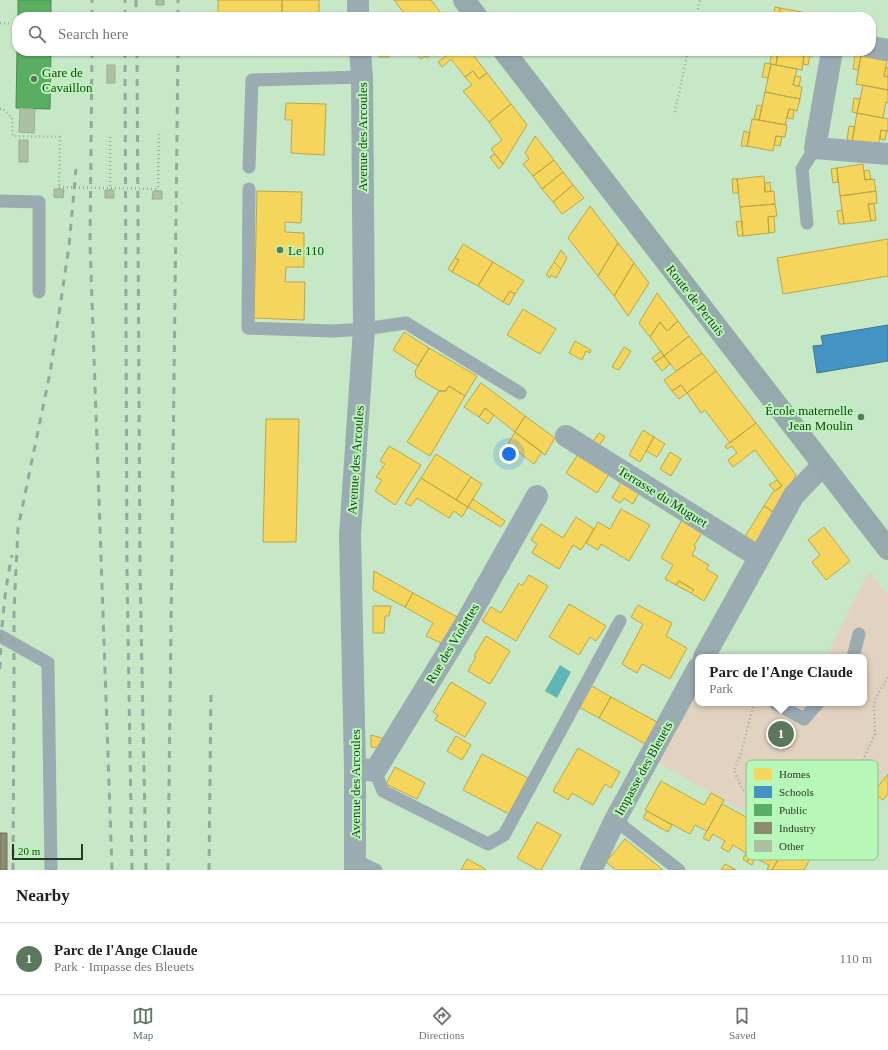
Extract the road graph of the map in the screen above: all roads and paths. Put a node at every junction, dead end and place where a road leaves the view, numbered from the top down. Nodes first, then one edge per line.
1 (358, 0) edge
2 (464, 0) edge
3 (700, 0) edge
4 (358, 12) edge
5 (473, 12) edge
6 (697, 12) edge
7 (0, 23) edge
8 (12, 24) edge
9 (876, 48) edge
10 (888, 50) edge
11 (360, 56) edge
12 (508, 56) edge
13 (687, 56) edge
14 (831, 56) edge
15 (362, 77) junction
16 (0, 109) edge
17 (675, 112) dead end
18 (159, 134) dead end
19 (110, 136) dead end
20 (815, 148) junction
21 (888, 154) edge
22 (249, 167) dead end
23 (110, 189) junction
24 (249, 189) dead end
25 (0, 201) edge
26 (807, 223) dead end
27 (39, 292) dead end
28 (364, 329) junction
29 (520, 393) dead end
30 (566, 436) dead end
31 (823, 465) junction
32 (537, 496) dead end
33 (888, 549) edge
34 (759, 556) junction
35 (620, 622) dead end
36 (859, 634) dead end
37 (0, 636) edge
38 (706, 654) edge
39 (854, 654) edge
40 (695, 673) edge
41 (888, 677) edge
42 (753, 706) edge
43 (780, 706) edge
44 (815, 706) edge
45 (863, 760) edge
46 (365, 769) junction
47 (746, 790) edge
48 (615, 820) junction
49 (355, 865) edge
50 (51, 870) edge
51 (376, 870) edge
52 (591, 870) edge
53 (678, 870) edge

1 - 4 street
2 - 5 main road
3 - 6 path
7 - 8 path
9 - 10 street
11 - 15 street, Avenue des Arcoules
12 - 31 main road, Route de Pertuis
13 - 17 path
14 - 20 street
15 - 22 lane
15 - 28 street, Avenue des Arcoules
16 - 23 path, bridge
18 - 23 path, bridge
19 - 23 path
20 - 21 street
20 - 26 lane
24 - 28 lane
25 - 27 lane
28 - 29 lane
28 - 46 street, Avenue des Arcoules
30 - 34 street, Terrasse du Muguet
31 - 33 main road, Route de Pertuis
31 - 34 street
32 - 46 street, Rue des Violettes
34 - 38 street
35 - 46 lane
36 - 39 lane
37 - 50 lane
40 - 48 street, Impasse des Bleuets
41 - 45 path
42 - 47 path
43 - 44 lane
46 - 49 street, Avenue des Arcoules
48 - 52 street, Impasse des Bleuets
48 - 53 lane
49 - 51 lane

